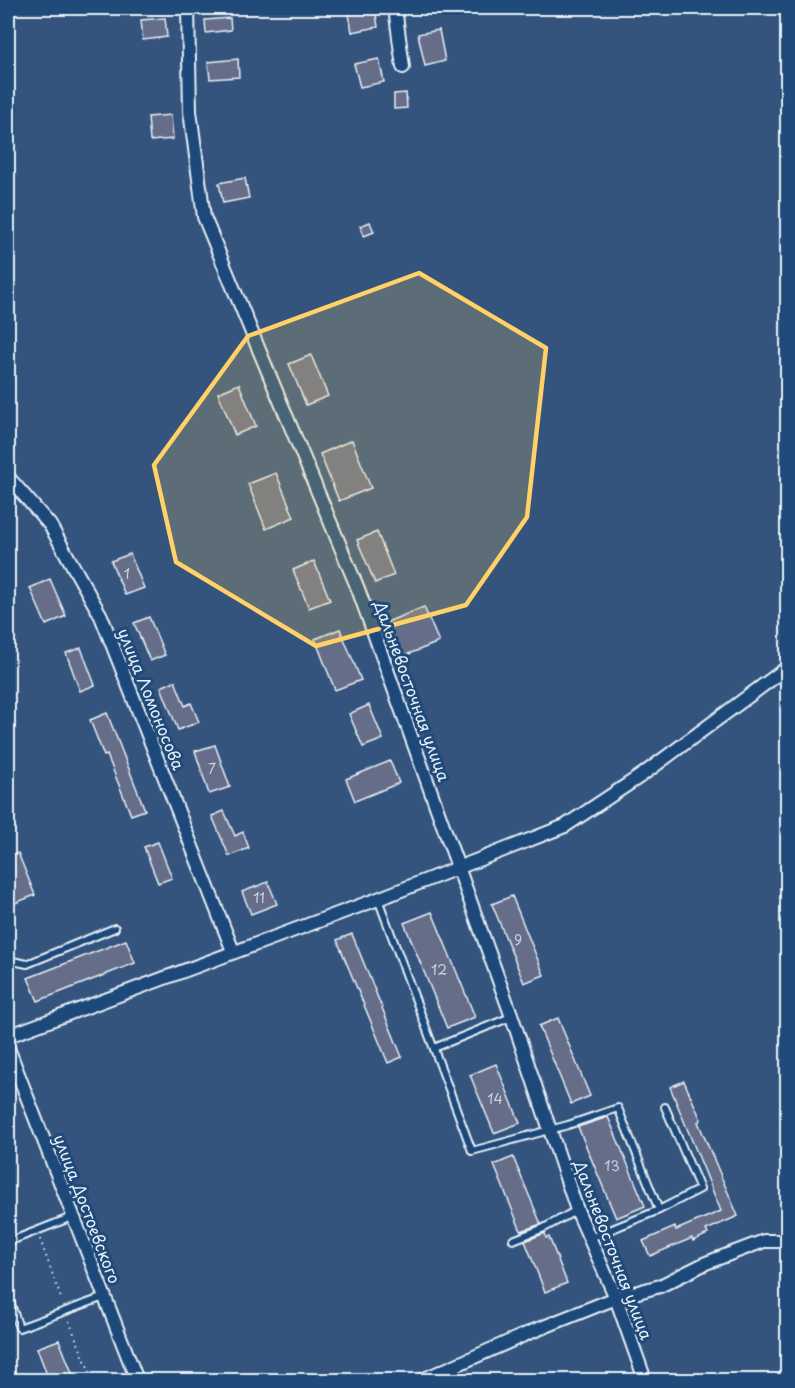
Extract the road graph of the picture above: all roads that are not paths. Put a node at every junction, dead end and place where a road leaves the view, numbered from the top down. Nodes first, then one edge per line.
1 (188, 8) edge
2 (395, 8) edge
3 (403, 67) dead end
4 (8, 477) edge
5 (788, 667) edge
6 (457, 868) junction
7 (378, 899) junction
8 (115, 927) dead end
9 (233, 951) junction
10 (8, 960) edge
11 (512, 1017) junction
12 (8, 1036) edge
13 (8, 1048) edge
14 (434, 1048) junction
15 (665, 1107) dead end
16 (550, 1130) junction
17 (577, 1210) junction
18 (659, 1210) junction
19 (72, 1217) junction
20 (590, 1238) junction
21 (513, 1240) dead end
22 (788, 1241) edge
23 (8, 1242) edge
24 (8, 1295) edge
25 (105, 1297) junction
26 (616, 1298) junction
27 (137, 1380) edge
28 (422, 1380) edge
29 (645, 1380) edge

1 - 6 street, Дальневосточная улица
2 - 3 street
4 - 9 street, улица Ломоносова
5 - 6 street
6 - 7 street
6 - 11 street, Дальневосточная улица
7 - 9 street
7 - 14 lane
8 - 10 lane
9 - 12 street
11 - 14 lane
11 - 16 street, Дальневосточная улица
13 - 19 street, улица Достоевского
14 - 16 lane
15 - 18 lane
16 - 17 street, Дальневосточная улица
16 - 18 lane
17 - 20 street, Дальневосточная улица
17 - 21 lane
18 - 20 lane
19 - 23 lane
19 - 25 street, улица Достоевского
20 - 26 street, Дальневосточная улица
22 - 26 street
24 - 25 lane
25 - 27 street, улица Достоевского
26 - 28 street
26 - 29 street, Дальневосточная улица

